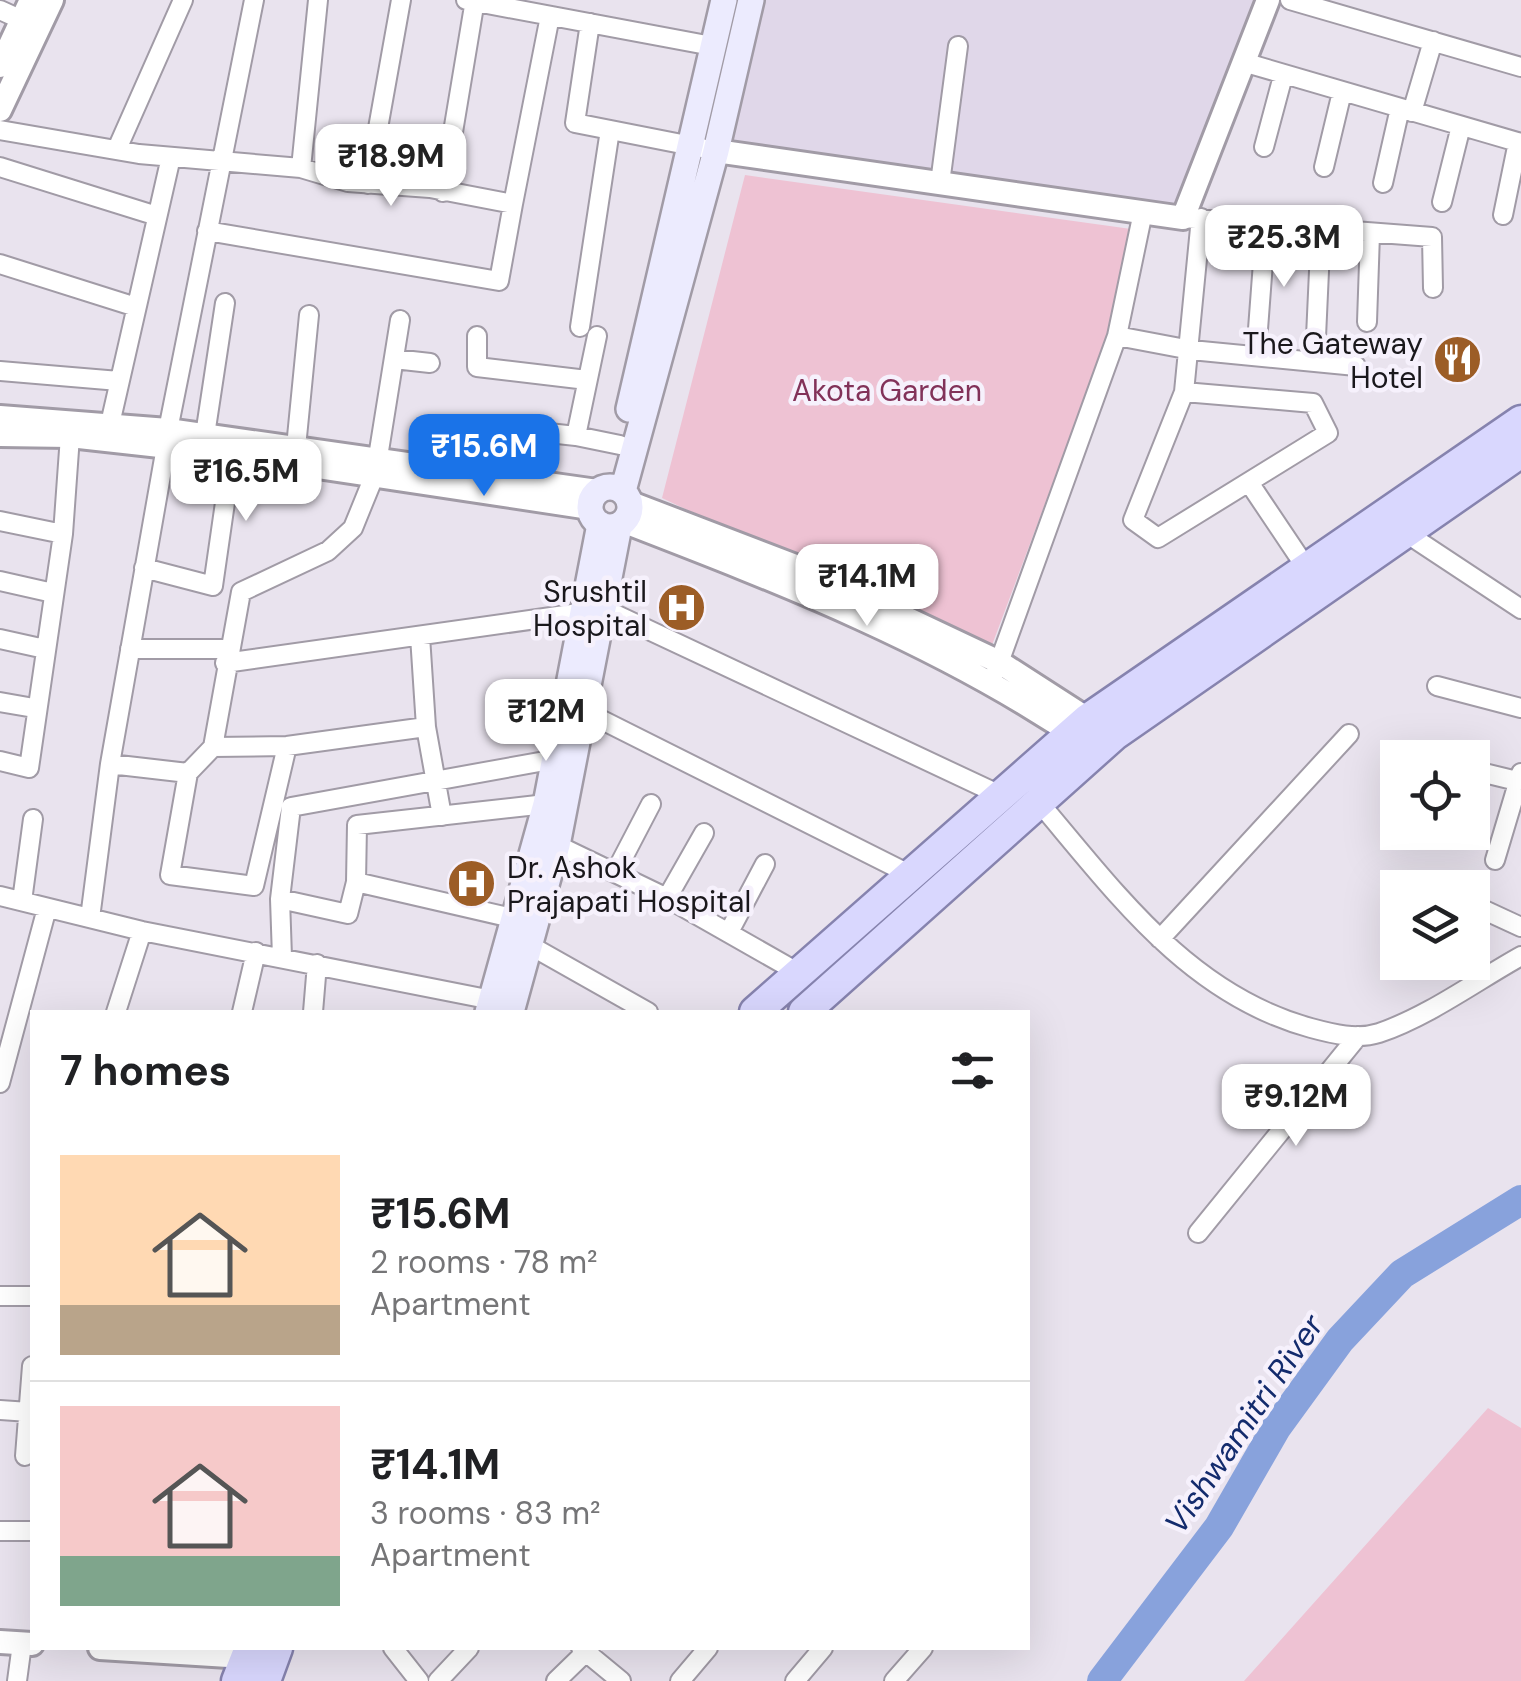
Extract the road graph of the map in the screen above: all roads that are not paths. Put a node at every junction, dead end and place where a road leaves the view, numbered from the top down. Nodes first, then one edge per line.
1 (52, 0) edge
2 (182, 0) edge
3 (254, 0) edge
4 (318, 0) edge
5 (401, 0) edge
6 (724, 0) edge
7 (750, 0) edge
8 (1268, 0) edge
9 (1290, 0) edge
10 (472, 1) edge
11 (18, 10) edge
12 (550, 16) junction
13 (590, 23) junction
14 (1433, 41) junction
15 (712, 46) junction
16 (958, 46) dead end
17 (1244, 62) junction
18 (0, 66) edge
19 (1521, 66) edge
20 (1283, 76) junction
21 (1342, 92) junction
22 (0, 110) edge
23 (1406, 110) junction
24 (1461, 126) junction
25 (0, 130) edge
26 (610, 130) junction
27 (1520, 143) edge
28 (1264, 147) dead end
29 (116, 149) junction
30 (704, 149) junction
31 (171, 157) junction
32 (221, 162) junction
33 (0, 167) edge
34 (1324, 167) dead end
35 (301, 168) junction
36 (940, 183) junction
37 (1384, 183) dead end
38 (368, 184) junction
39 (444, 192) junction
40 (1442, 202) dead end
41 (513, 204) junction
42 (1143, 212) junction
43 (1504, 215) dead end
44 (157, 216) junction
45 (1192, 218) junction
46 (1266, 222) junction
47 (1321, 227) junction
48 (207, 231) junction
49 (1370, 234) junction
50 (0, 264) edge
51 (1434, 288) dead end
52 (225, 302) dead end
53 (136, 306) junction
54 (309, 315) dead end
55 (400, 320) dead end
56 (1367, 322) dead end
57 (477, 336) dead end
58 (1117, 336) junction
59 (1191, 350) junction
60 (1256, 356) junction
61 (394, 359) junction
62 (1315, 359) junction
63 (430, 363) dead end
64 (1356, 366) dead end
65 (0, 372) edge
66 (587, 380) junction
67 (119, 381) junction
68 (1184, 392) junction
69 (0, 416) edge
70 (1521, 422) edge
71 (110, 424) junction
72 (512, 429) dead end
73 (205, 434) junction
74 (0, 435) edge
75 (70, 436) junction
76 (576, 436) junction
77 (167, 438) junction
78 (620, 445) junction
79 (296, 447) junction
80 (1521, 452) edge
81 (232, 454) junction
82 (376, 466) junction
83 (1250, 484) junction
84 (612, 506) junction
85 (0, 520) edge
86 (1395, 525) junction
87 (62, 534) junction
88 (144, 568) junction
89 (1307, 569) junction
90 (0, 581) edge
91 (53, 593) junction
92 (1521, 609) edge
93 (595, 611) junction
94 (420, 636) junction
95 (0, 639) edge
96 (45, 649) junction
97 (130, 649) junction
98 (227, 656) junction
99 (995, 672) junction
100 (1437, 686) dead end
101 (0, 702) edge
102 (34, 708) junction
103 (1521, 708) edge
104 (586, 712) junction
105 (1080, 726) junction
106 (426, 728) junction
107 (1349, 734) dead end
108 (1106, 743) junction
109 (287, 746) junction
110 (212, 748) junction
111 (556, 759) junction
112 (0, 761) edge
113 (110, 764) junction
114 (188, 773) junction
115 (1490, 773) edge
116 (1519, 777) edge
117 (438, 780) junction
118 (1000, 795) junction
119 (1038, 802) junction
120 (546, 804) junction
121 (652, 804) dead end
122 (442, 816) junction
123 (33, 818) dead end
124 (704, 833) dead end
125 (557, 845) junction
126 (1495, 860) dead end
127 (765, 864) dead end
128 (615, 873) junction
129 (909, 874) junction
130 (356, 882) junction
131 (0, 896) edge
132 (667, 898) junction
133 (280, 899) junction
134 (22, 902) junction
135 (47, 908) junction
136 (1490, 913) edge
137 (90, 918) junction
138 (516, 919) junction
139 (1521, 927) edge
140 (142, 931) junction
141 (729, 932) junction
142 (1160, 940) junction
143 (530, 946) junction
144 (256, 952) junction
145 (1521, 956) edge
146 (282, 957) junction
147 (317, 964) junction
148 (799, 973) junction
149 (497, 1008) edge
150 (117, 1010) edge
151 (242, 1010) edge
152 (313, 1010) edge
153 (644, 1010) edge
154 (757, 1010) edge
155 (806, 1010) edge
156 (1358, 1036) junction
157 (0, 1083) edge
158 (1198, 1233) dead end
159 (0, 1296) edge
160 (30, 1296) edge
161 (30, 1397) edge
162 (0, 1410) edge
163 (29, 1412) junction
164 (28, 1444) edge
165 (0, 1531) edge
166 (30, 1531) edge
167 (18, 1644) edge
168 (123, 1650) edge
169 (467, 1650) edge
170 (585, 1650) edge
171 (587, 1650) edge
172 (706, 1650) edge
173 (821, 1650) edge
174 (920, 1650) edge
175 (400, 1654) edge
176 (258, 1662) edge
177 (17, 1681) edge
178 (400, 1681) edge
179 (419, 1681) edge
180 (438, 1681) edge
181 (556, 1681) edge
182 (621, 1681) edge
183 (680, 1681) edge
184 (795, 1681) edge
185 (894, 1681) edge

1 - 22 street
2 - 29 street
3 - 32 street
4 - 35 street
5 - 38 street
6 - 15 main road
7 - 30 main road
8 - 17 street
9 - 14 street
10 - 12 street
10 - 39 street
11 - 18 street
12 - 13 street
12 - 41 street
13 - 15 street
13 - 26 street
14 - 19 street
14 - 23 street
15 - 30 main road
16 - 36 street
17 - 20 street
17 - 45 street
20 - 21 street
20 - 28 street
21 - 23 street
21 - 34 street
23 - 24 street
23 - 37 street
24 - 27 street
24 - 40 street
25 - 29 street
26 - 30 street
26 - 66 street
27 - 43 street
29 - 31 street
30 - 36 street
30 - 78 main road
30 - 84 main road
31 - 32 street
31 - 44 street
32 - 35 street
32 - 48 street
33 - 44 street
35 - 38 street
36 - 42 street
38 - 39 street
39 - 41 street
41 - 48 street
42 - 45 street
42 - 58 street
44 - 53 street
45 - 46 street
45 - 59 street
46 - 47 street
46 - 60 street
47 - 49 street
47 - 62 street
48 - 77 street
49 - 51 street
49 - 56 street
50 - 53 street
52 - 73 street
53 - 67 street
54 - 79 street
55 - 61 street
57 - 66 street
58 - 59 street
58 - 99 street
59 - 60 street
59 - 68 street
60 - 62 street
61 - 63 street
61 - 82 street
62 - 64 street
65 - 67 street
66 - 76 street
67 - 71 street
68 - 83 street
68 - 83 street
69 - 71 street
70 - 86 main road
71 - 77 street
72 - 76 street
73 - 77 street
73 - 79 street
74 - 75 street
75 - 77 street
75 - 87 street
76 - 78 street
77 - 81 street
77 - 88 street
78 - 84 main road
79 - 82 street
80 - 86 main road
81 - 82 street
81 - 88 street
82 - 84 street
82 - 98 street
83 - 89 street
84 - 93 main road
84 - 99 street
85 - 87 street
86 - 89 main road
86 - 92 street
86 - 108 main road
87 - 91 street
88 - 97 street
89 - 105 main road
90 - 91 street
91 - 96 street
93 - 94 street
93 - 104 main road
93 - 111 main road
93 - 118 street
94 - 98 street
94 - 106 street
95 - 96 street
96 - 102 street
97 - 98 street
97 - 113 street
98 - 110 street
99 - 105 street
100 - 103 street
101 - 102 street
102 - 112 street
104 - 125 main road
104 - 129 street
105 - 108 street
105 - 118 main road
106 - 109 street
106 - 117 street
107 - 142 street
108 - 119 main road
109 - 110 street
109 - 114 street
110 - 114 street
111 - 117 street
111 - 120 main road
113 - 114 street
113 - 137 street
115 - 116 street
116 - 126 street
117 - 122 street
117 - 133 street
118 - 129 main road
119 - 142 street
119 - 155 main road
120 - 122 street
120 - 138 main road
121 - 128 street
122 - 130 street
123 - 134 street
124 - 132 street
125 - 128 street
125 - 143 main road
127 - 141 street
128 - 132 street
129 - 148 main road
130 - 133 street
130 - 138 street
131 - 134 street
132 - 141 street
133 - 146 street
134 - 135 street
135 - 137 street
135 - 157 street
136 - 139 street
137 - 140 street
138 - 149 main road
140 - 144 street
140 - 150 street
141 - 148 street
142 - 156 street
143 - 149 main road
143 - 153 street
144 - 146 street
144 - 151 street
145 - 156 street
146 - 147 street
147 - 149 street
147 - 152 street
148 - 154 main road
156 - 158 street
159 - 160 street
161 - 163 street
162 - 163 street
163 - 164 street
165 - 166 street
167 - 177 street
168 - 176 street
169 - 180 street
170 - 181 street
171 - 182 street
172 - 183 street
173 - 184 street
174 - 185 street
175 - 178 street
175 - 179 street

